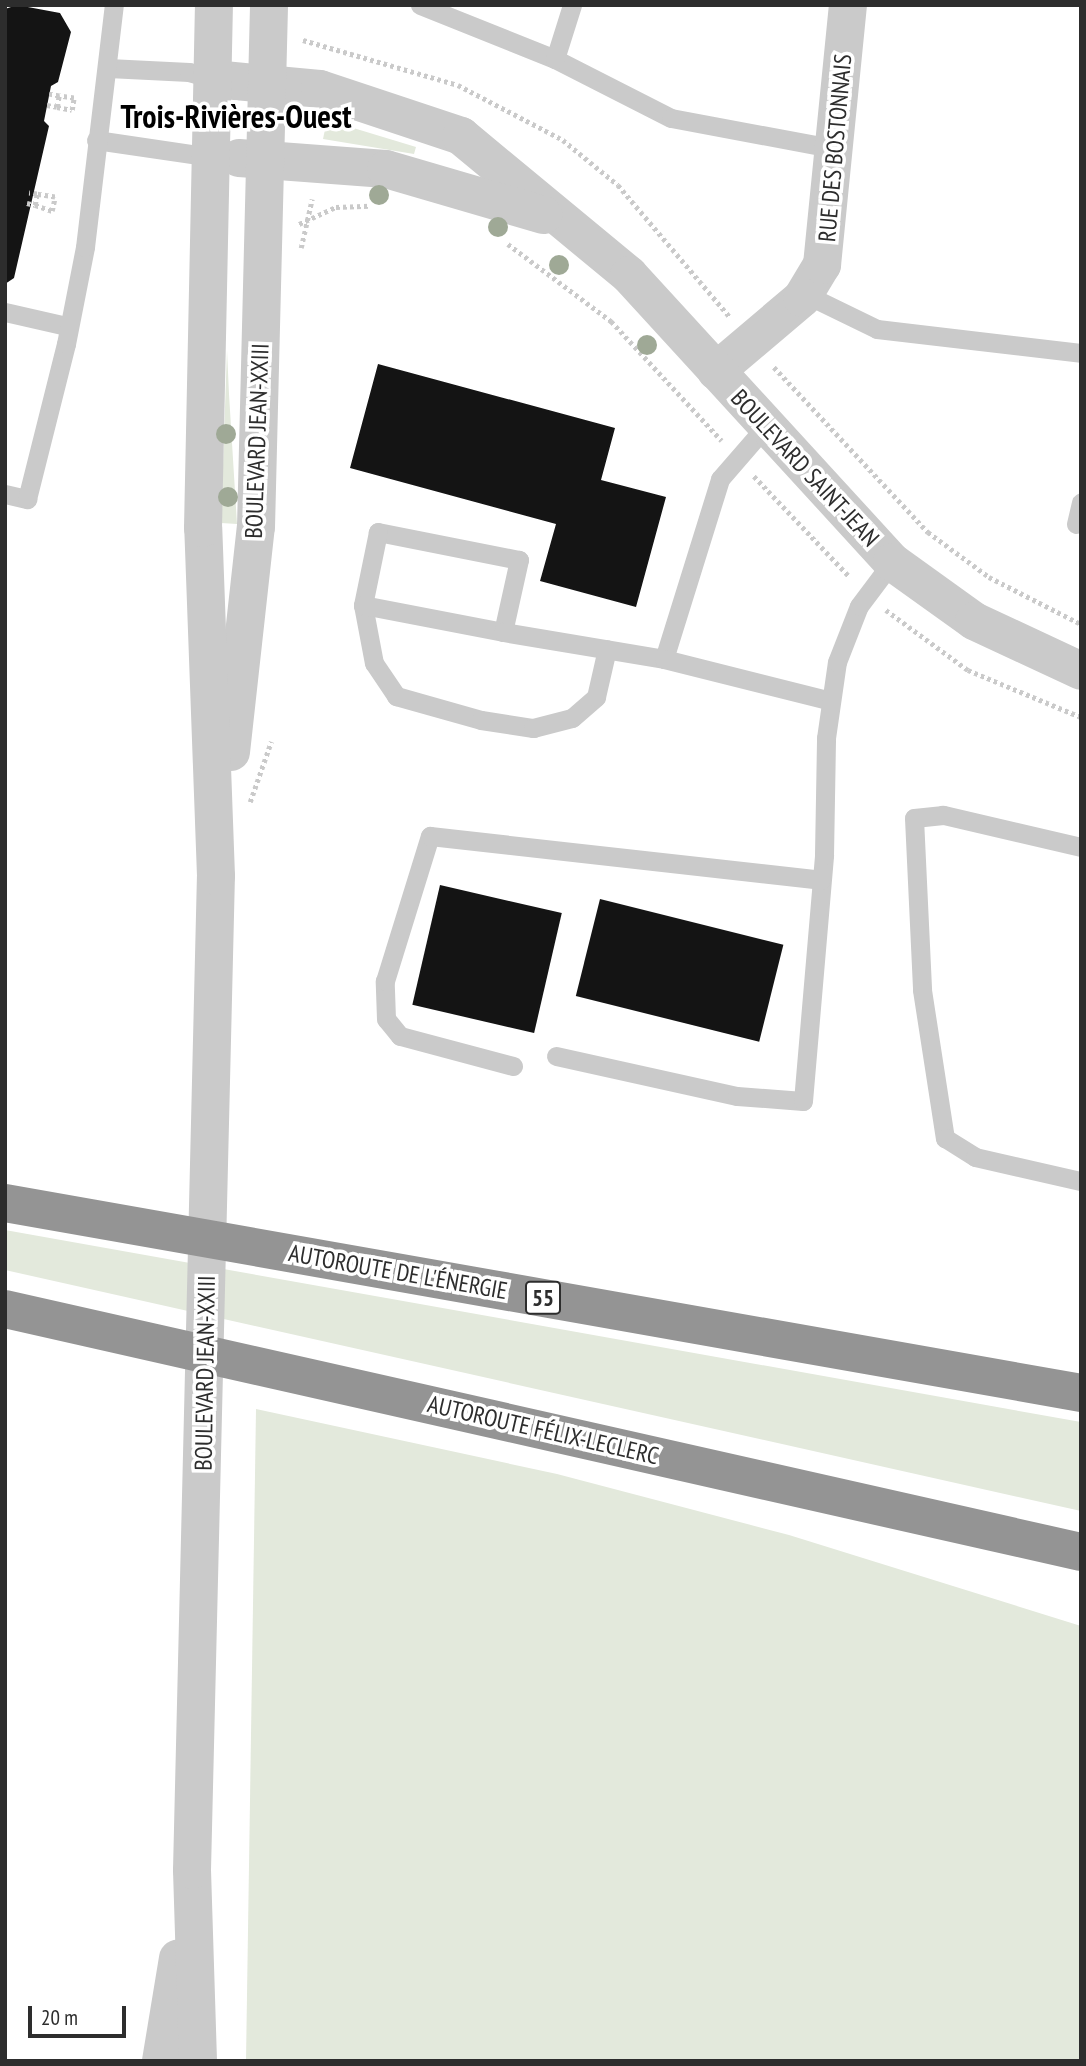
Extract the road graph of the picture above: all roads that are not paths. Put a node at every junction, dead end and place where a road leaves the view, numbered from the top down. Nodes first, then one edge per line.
1 (114, 5) edge
2 (214, 5) edge
3 (269, 5) edge
4 (420, 5) edge
5 (572, 5) edge
6 (848, 5) edge
7 (555, 59) junction
8 (108, 68) junction
9 (213, 79) junction
10 (268, 81) junction
11 (96, 140) junction
12 (836, 149) junction
13 (211, 157) junction
14 (265, 159) junction
15 (561, 221) junction
16 (805, 294) junction
17 (5, 312) edge
18 (66, 326) junction
19 (1081, 353) edge
20 (716, 371) junction
21 (765, 427) junction
22 (5, 494) edge
23 (1081, 503) edge
24 (1076, 524) dead end
25 (892, 562) junction
26 (363, 604) junction
27 (503, 632) junction
28 (607, 649) junction
29 (664, 659) junction
30 (1081, 671) edge
31 (831, 701) junction
32 (1081, 847) edge
33 (216, 876) junction
34 (821, 880) junction
35 (556, 1056) dead end
36 (513, 1066) dead end
37 (1081, 1181) edge
38 (5, 1203) edge
39 (5, 1310) edge
40 (1081, 1393) edge
41 (1081, 1552) edge
42 (192, 1870) junction
43 (161, 2061) edge
44 (198, 2061) edge

1 - 8 lane
2 - 9 street, BOULEVARD JEAN-XXIII
3 - 10 street, BOULEVARD JEAN-XXIII
4 - 7 lane
5 - 7 lane
6 - 12 street, RUE DES BOSTONNAIS
7 - 12 lane
8 - 9 lane
8 - 11 lane
9 - 10 street, BOULEVARD SAINT-JEAN
9 - 13 street, BOULEVARD JEAN-XXIII
10 - 14 street, BOULEVARD JEAN-XXIII
10 - 15 street, BOULEVARD SAINT-JEAN
11 - 13 lane
11 - 18 lane
12 - 16 street, RUE DES BOSTONNAIS
13 - 14 street, BOULEVARD SAINT-JEAN
13 - 33 street, BOULEVARD JEAN-XXIII
14 - 15 street, BOULEVARD SAINT-JEAN
14 - 33 street, BOULEVARD JEAN-XXIII
15 - 20 street, BOULEVARD SAINT-JEAN
16 - 19 lane
16 - 20 street, RUE DES BOSTONNAIS
17 - 18 lane
18 - 22 lane
20 - 21 street, BOULEVARD SAINT-JEAN
21 - 25 street, BOULEVARD SAINT-JEAN
21 - 29 lane
23 - 24 lane
25 - 30 street, BOULEVARD SAINT-JEAN
25 - 31 lane
26 - 27 lane
26 - 27 lane
26 - 28 lane
27 - 28 lane
28 - 29 lane
29 - 31 lane
31 - 34 lane
32 - 37 lane
33 - 42 street, BOULEVARD JEAN-XXIII
34 - 35 lane
34 - 36 lane
38 - 40 highway, AUTOROUTE DE L'ÉNERGIE / 55
39 - 41 highway, AUTOROUTE FÉLIX-LECLERC
42 - 43 street, BOULEVARD JEAN-XXIII
42 - 44 street, BOULEVARD JEAN-XXIII

